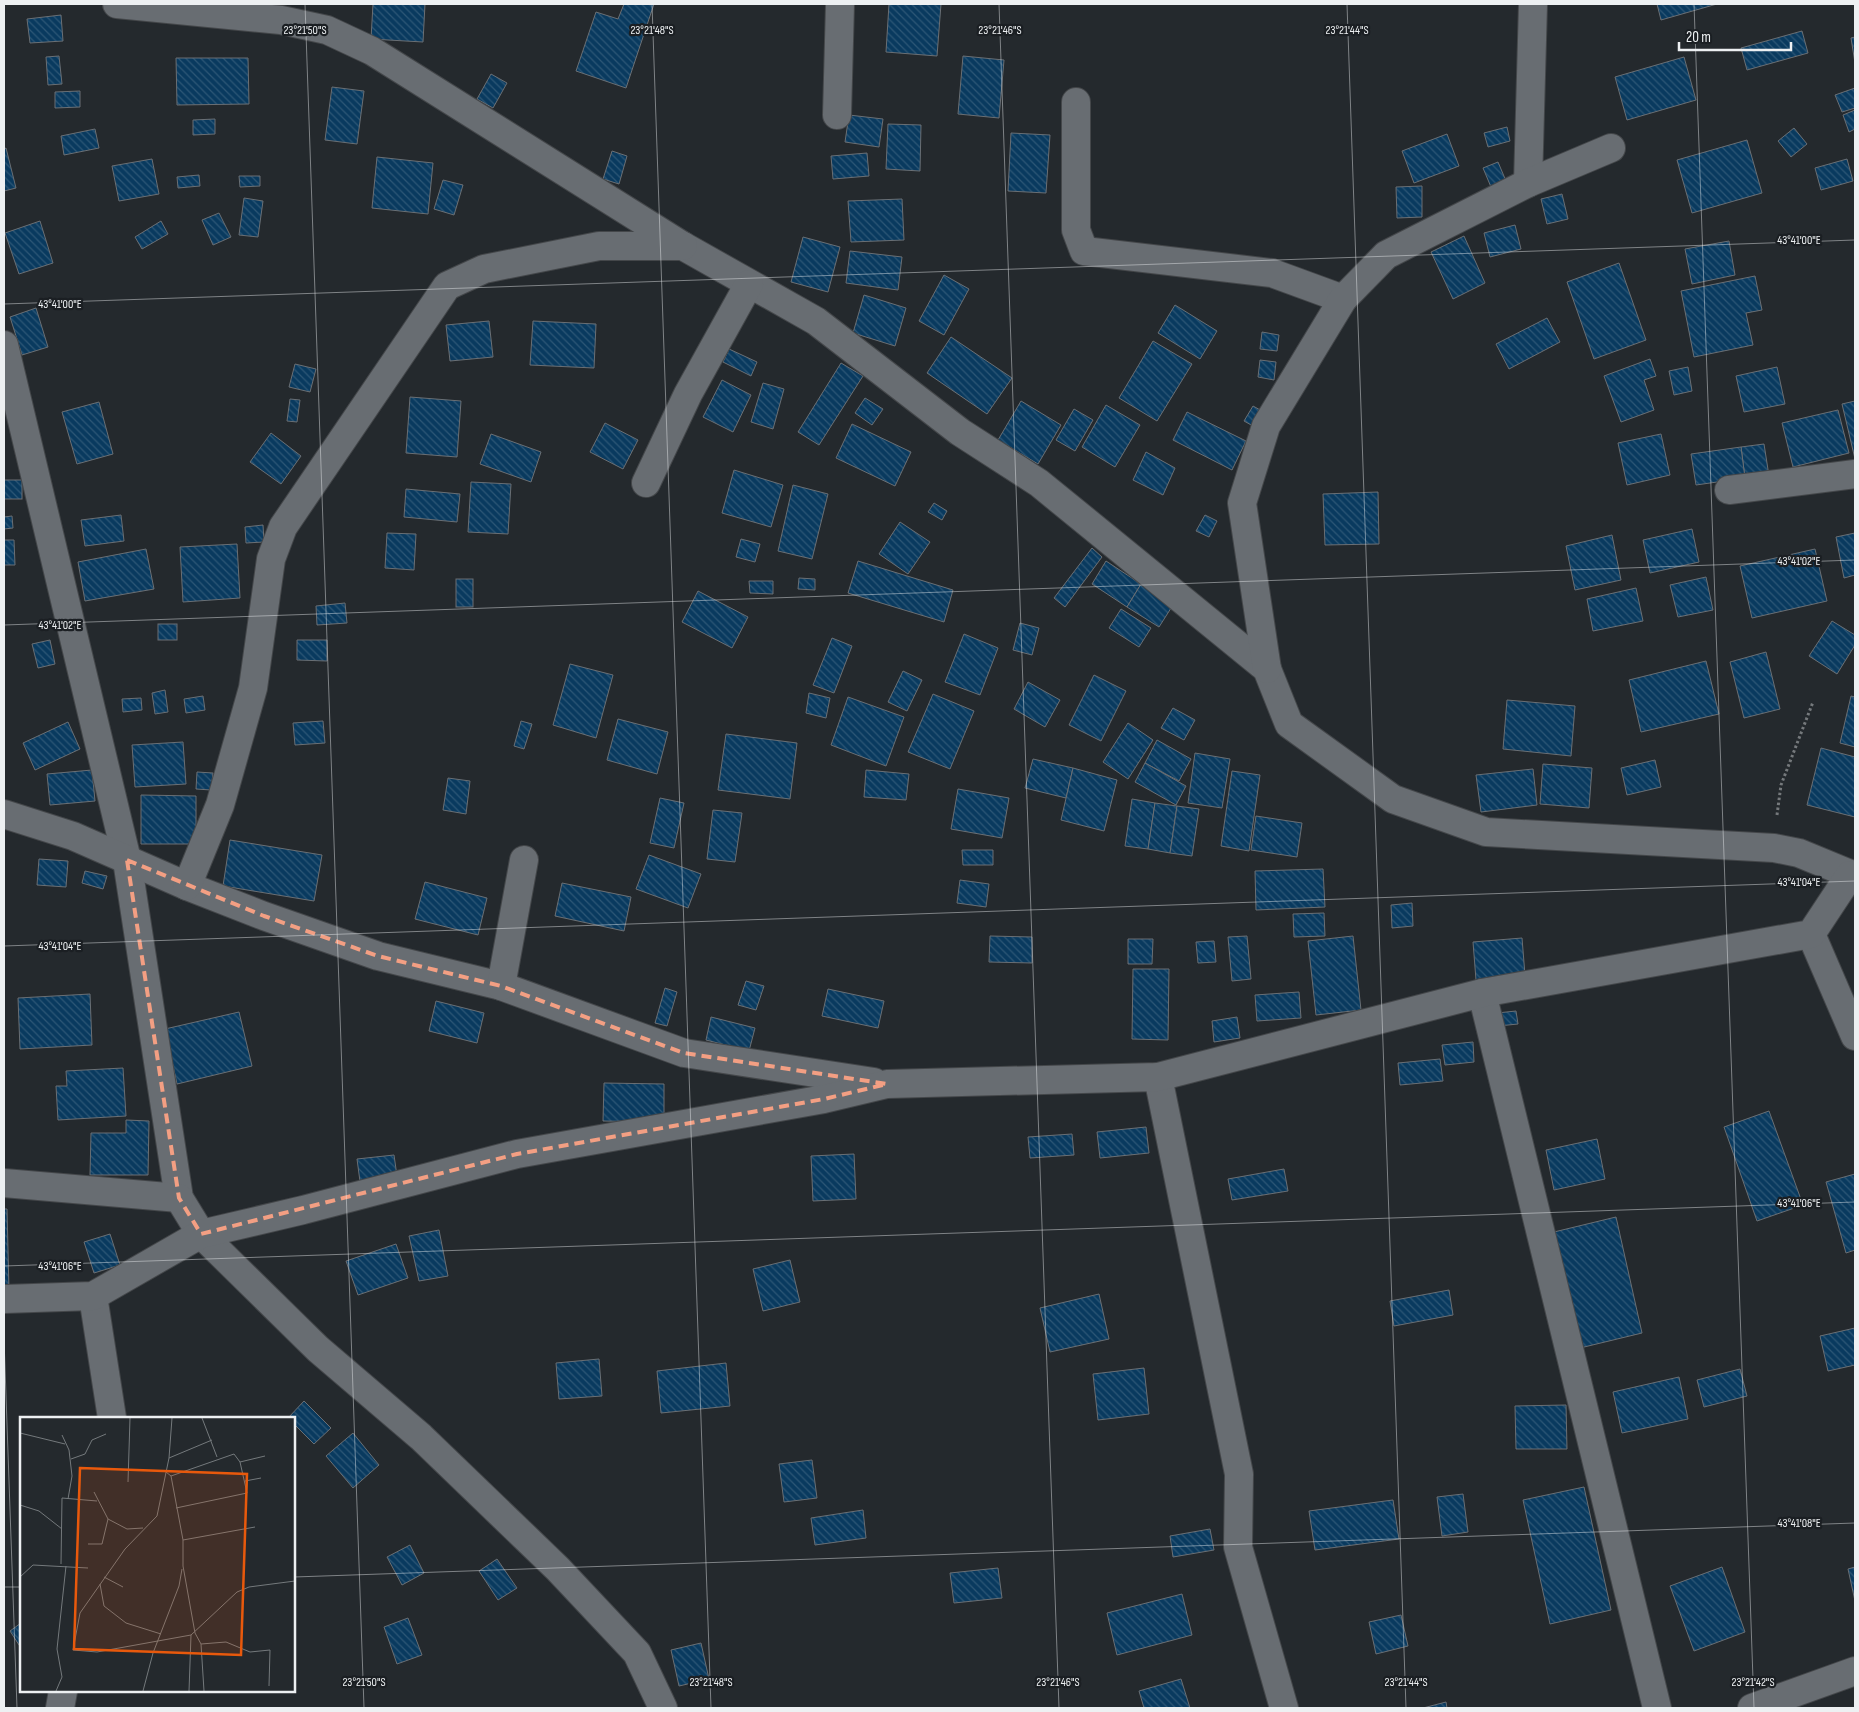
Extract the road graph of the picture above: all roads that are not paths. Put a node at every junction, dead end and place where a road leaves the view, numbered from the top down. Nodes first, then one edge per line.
1 (117, 4) edge
2 (840, 4) edge
3 (1533, 4) edge
4 (1076, 102) dead end
5 (837, 115) dead end
6 (1611, 148) dead end
7 (1528, 183) junction
8 (683, 246) junction
9 (750, 284) junction
10 (1343, 299) junction
11 (4, 345) edge
12 (1855, 474) edge
13 (646, 483) dead end
14 (1729, 490) dead end
15 (1267, 669) junction
16 (4, 814) edge
17 (127, 860) junction
18 (524, 860) dead end
19 (1853, 876) edge
20 (187, 886) junction
21 (1811, 934) junction
22 (501, 986) junction
23 (1482, 993) junction
24 (1855, 1036) edge
25 (1158, 1077) junction
26 (887, 1084) junction
27 (4, 1183) edge
28 (179, 1198) junction
29 (201, 1234) junction
30 (93, 1296) junction
31 (4, 1300) edge
32 (112, 1417) edge
33 (1855, 1671) edge
34 (63, 1692) edge
35 (1783, 1703) edge
36 (60, 1708) edge
37 (663, 1708) edge
38 (1284, 1708) edge
39 (1657, 1708) edge
40 (1752, 1708) edge

1 - 8 street
2 - 5 street
3 - 7 street
4 - 10 street
6 - 7 street
7 - 10 street
8 - 9 street
8 - 20 street
9 - 13 street
9 - 15 street
10 - 15 street
11 - 17 street
12 - 14 street
15 - 19 street
16 - 17 street
17 - 20 street
17 - 28 street
18 - 22 street
19 - 21 street
20 - 22 street
21 - 23 street
21 - 24 street
22 - 26 street
23 - 25 street
23 - 39 street
25 - 26 street
25 - 38 street
26 - 29 street
27 - 28 street
28 - 29 street
29 - 30 street
29 - 37 street
30 - 31 street
30 - 32 street
33 - 35 street
34 - 36 street
35 - 40 street

